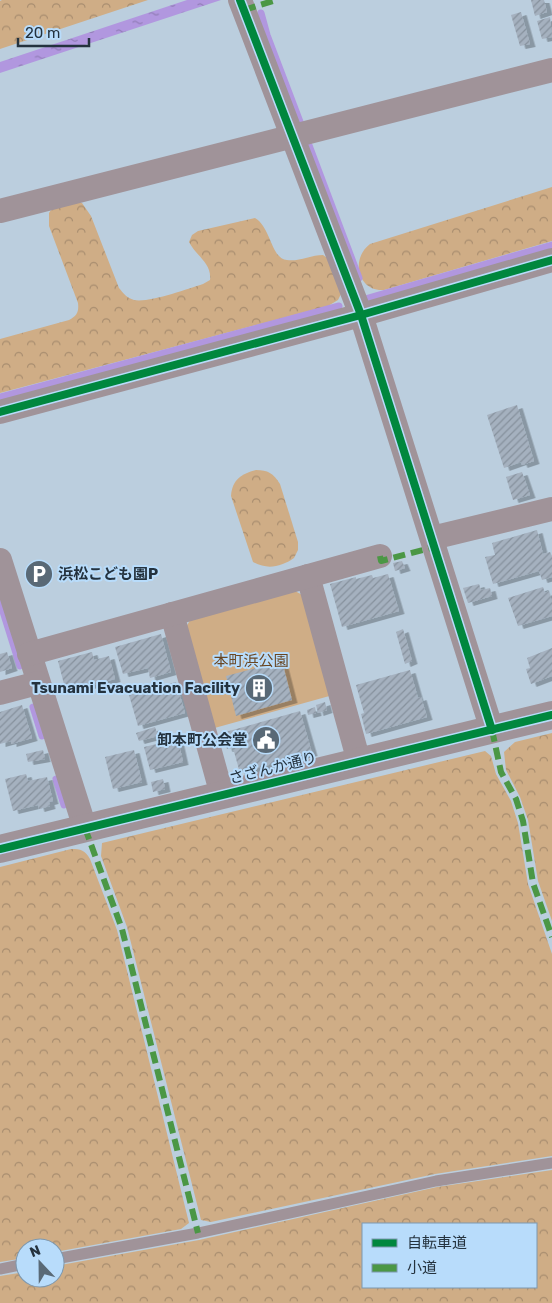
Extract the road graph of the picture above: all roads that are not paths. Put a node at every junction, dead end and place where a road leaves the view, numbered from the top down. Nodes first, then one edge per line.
1 (241, 2) edge
2 (552, 70) edge
3 (293, 136) junction
4 (0, 211) edge
5 (552, 260) edge
6 (361, 315) junction
7 (0, 412) edge
8 (552, 508) edge
9 (432, 538) junction
10 (380, 556) dead end
11 (0, 560) edge
12 (308, 576) junction
13 (172, 614) junction
14 (29, 654) junction
15 (38, 683) junction
16 (0, 693) edge
17 (552, 715) edge
18 (492, 730) junction
19 (359, 762) junction
20 (222, 794) junction
21 (85, 828) junction
22 (0, 849) edge
23 (552, 1163) edge
24 (65, 1257) edge
25 (15, 1266) edge
26 (0, 1269) edge

1 - 3 street
2 - 3 street
3 - 4 street
3 - 6 street
5 - 6 street
6 - 7 street
6 - 9 street
8 - 9 street
9 - 18 street
10 - 12 street
11 - 14 street
12 - 13 street
12 - 19 street
13 - 14 street
13 - 20 street
14 - 15 street
15 - 16 street
15 - 21 street
17 - 18 street, さざんか通り
18 - 19 street, さざんか通り
19 - 20 street, さざんか通り
20 - 21 street, さざんか通り
21 - 22 street, さざんか通り
23 - 24 lane
25 - 26 lane

